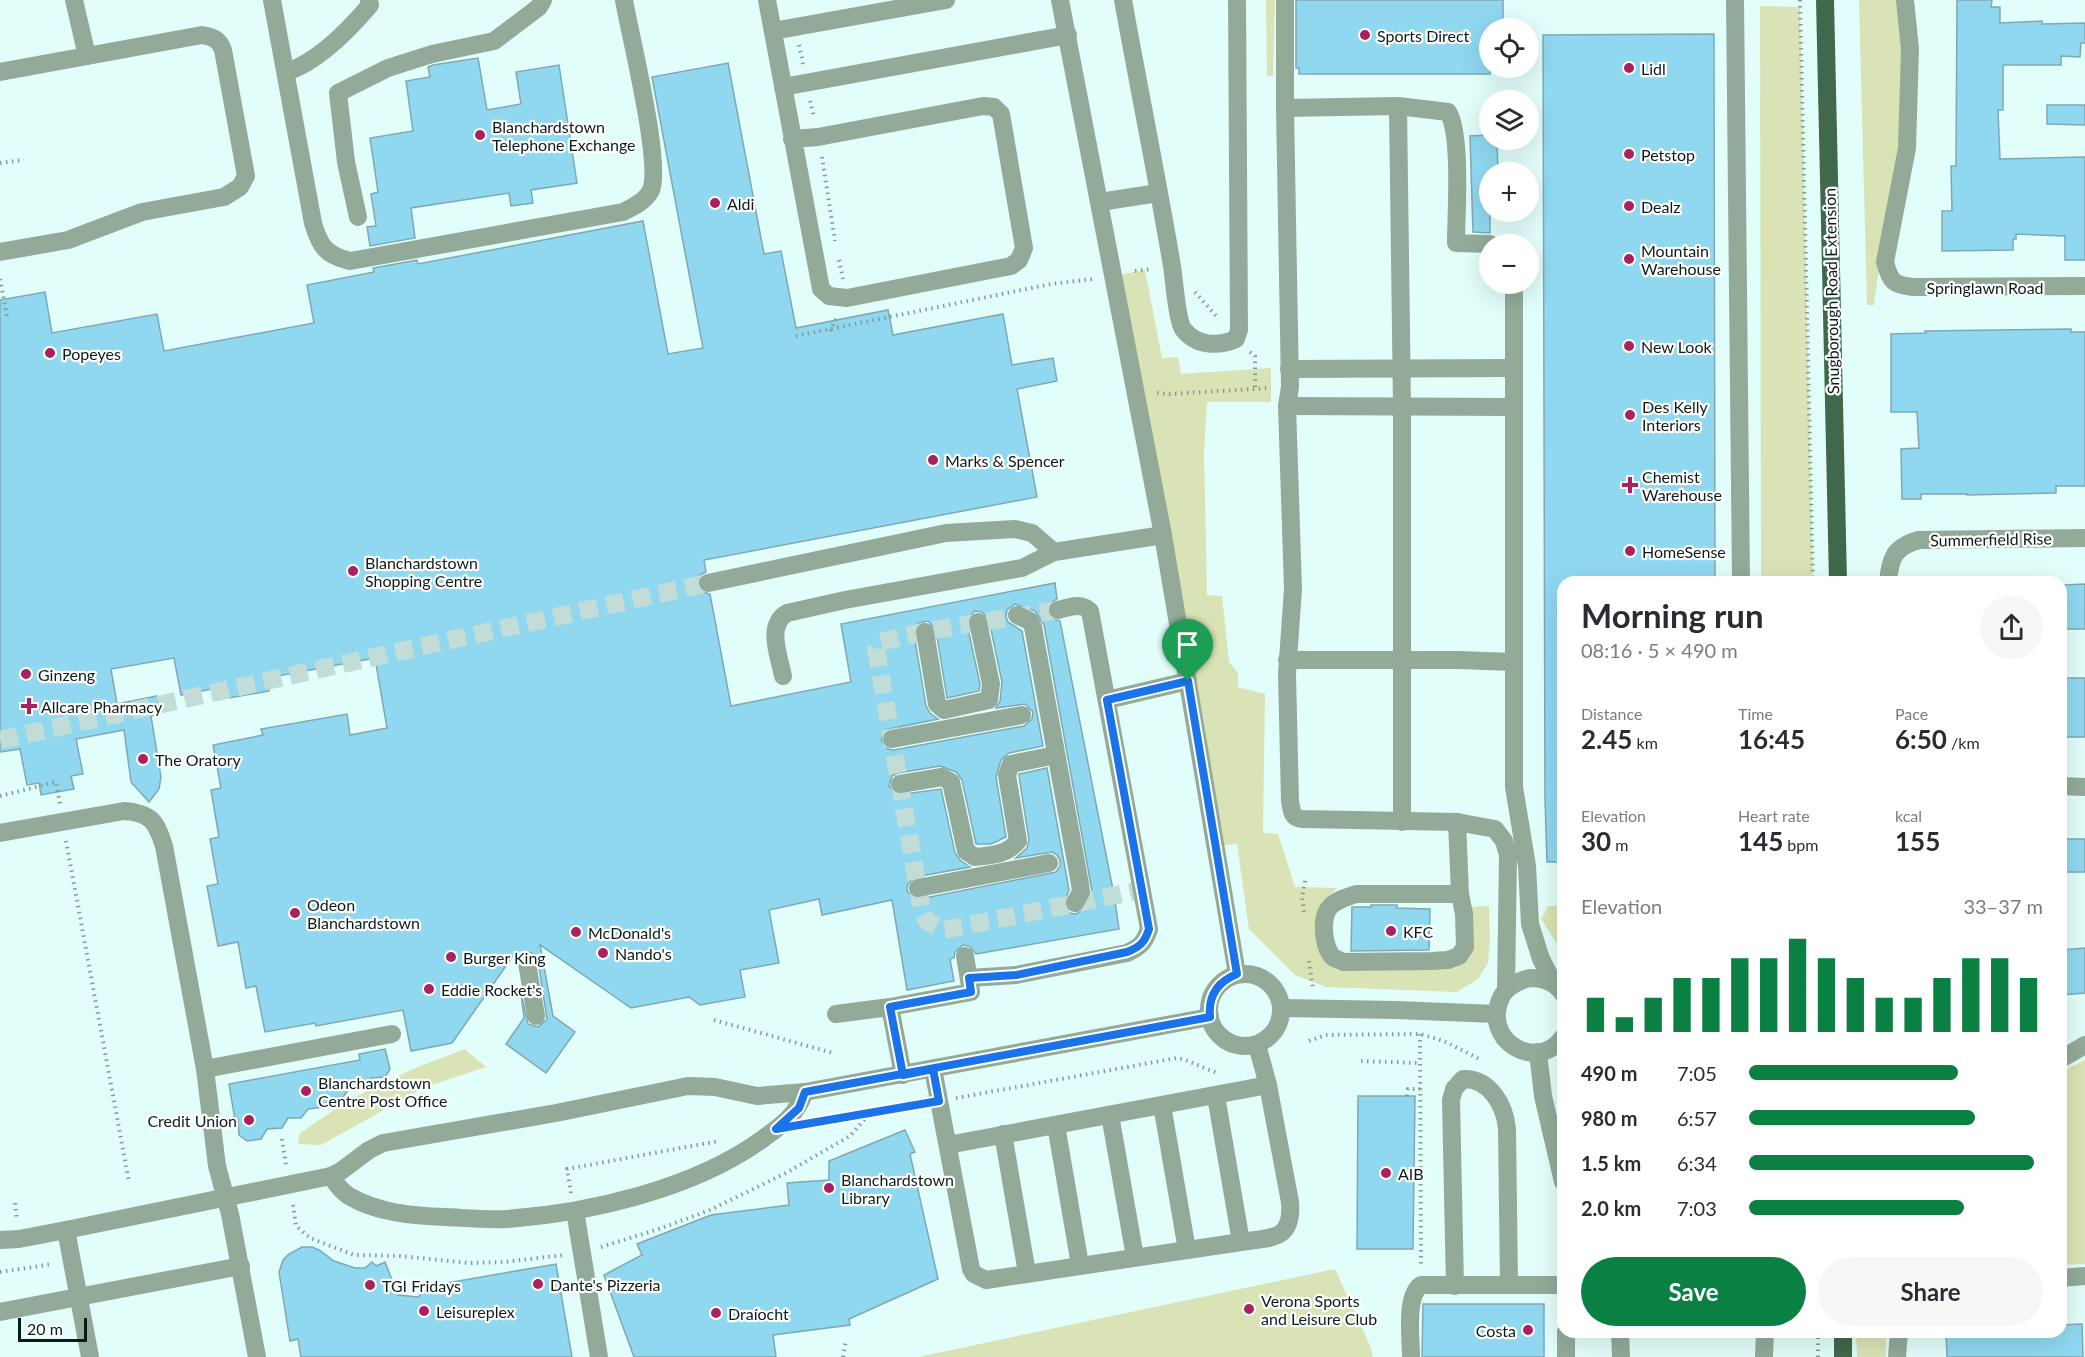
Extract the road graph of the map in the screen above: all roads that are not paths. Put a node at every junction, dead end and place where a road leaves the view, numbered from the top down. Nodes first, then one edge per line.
1 (74, 0) edge
2 (272, 0) edge
3 (369, 0) edge
4 (543, 0) edge
5 (624, 0) edge
6 (767, 0) edge
7 (946, 0) edge
8 (1060, 0) edge
9 (1123, 0) edge
10 (1237, 0) edge
11 (1285, 0) edge
12 (1735, 0) edge
13 (1825, 0) edge
14 (1905, 0) edge
15 (773, 31) junction
16 (1068, 35) junction
17 (87, 56) junction
18 (0, 72) edge
19 (287, 72) junction
20 (783, 87) junction
21 (1398, 106) junction
22 (1285, 108) junction
23 (792, 139) junction
24 (1158, 194) junction
25 (1100, 202) junction
26 (357, 217) dead end
27 (1479, 244) edge
28 (0, 252) edge
29 (2085, 286) edge
30 (1514, 294) edge
31 (1401, 368) junction
32 (1514, 368) junction
33 (1289, 369) junction
34 (1287, 406) junction
35 (1402, 407) junction
36 (1514, 407) junction
37 (1163, 536) junction
38 (2085, 538) edge
39 (1054, 552) junction
40 (1741, 576) edge
41 (1838, 576) edge
42 (1889, 576) edge
43 (708, 583) tunnel mouth
44 (1058, 610) tunnel mouth
45 (1017, 615) dead end
46 (978, 622) dead end
47 (925, 632) dead end
48 (1287, 660) junction
49 (1403, 660) junction
50 (1513, 662) junction
51 (783, 676) dead end
52 (1188, 681) junction
53 (1107, 700) junction
54 (1022, 715) dead end
55 (892, 739) dead end
56 (1056, 755) junction
57 (900, 784) dead end
58 (2067, 786) edge
59 (2085, 787) edge
60 (1402, 822) junction
61 (1457, 822) junction
62 (0, 832) edge
63 (1049, 863) dead end
64 (918, 888) dead end
65 (1462, 901) junction
66 (1075, 903) dead end
67 (965, 956) dead end
68 (527, 963) dead end
69 (1237, 974) junction
70 (969, 978) junction
71 (1557, 987) edge
72 (1557, 988) edge
73 (1506, 990) junction
74 (890, 1007) junction
75 (1282, 1008) junction
76 (836, 1014) dead end
77 (1496, 1014) junction
78 (536, 1016) dead end
79 (1210, 1017) junction
80 (392, 1034) dead end
81 (1557, 1043) edge
82 (1257, 1045) junction
83 (2085, 1046) edge
84 (1538, 1052) junction
85 (2067, 1056) edge
86 (206, 1069) junction
87 (933, 1069) junction
88 (903, 1075) junction
89 (1268, 1085) junction
90 (805, 1092) junction
91 (1216, 1096) junction
92 (1162, 1105) junction
93 (1110, 1115) junction
94 (1056, 1125) junction
95 (1003, 1134) junction
96 (948, 1145) junction
97 (1557, 1156) edge
98 (331, 1176) junction
99 (226, 1198) junction
100 (575, 1211) junction
101 (66, 1230) junction
102 (0, 1240) edge
103 (1241, 1242) junction
104 (1187, 1250) junction
105 (1135, 1257) junction
106 (1080, 1265) junction
107 (241, 1266) junction
108 (1027, 1273) junction
109 (2085, 1276) edge
110 (2067, 1278) edge
111 (1557, 1285) edge
112 (1455, 1286) junction
113 (1509, 1286) junction
114 (80, 1298) junction
115 (0, 1312) edge
116 (1566, 1338) edge
117 (1620, 1338) edge
118 (1765, 1338) edge
119 (1843, 1338) edge
120 (1899, 1338) edge
121 (90, 1357) edge
122 (257, 1357) edge
123 (599, 1357) edge
124 (1410, 1357) edge
125 (1566, 1357) edge
126 (1621, 1357) edge
127 (1764, 1357) edge
128 (1843, 1357) edge
129 (1897, 1357) edge

1 - 17 street
2 - 19 street
3 - 19 street
4 - 26 street
5 - 19 street
6 - 15 street
7 - 15 street
8 - 16 street
9 - 24 street
10 - 24 street
11 - 22 street
12 - 40 street
13 - 41 main road, Snugborough Road Extension
14 - 29 street, Springlawn Road
15 - 20 street
16 - 20 street
16 - 25 street
17 - 18 street
17 - 28 street
20 - 23 street
21 - 22 street
21 - 27 street
21 - 31 street
22 - 33 street
23 - 23 street
24 - 25 street
25 - 37 street
30 - 32 street
31 - 32 street
31 - 33 street
31 - 35 street
32 - 36 street
33 - 34 street
34 - 35 street
34 - 48 street
35 - 36 street
35 - 49 street
36 - 50 street
37 - 39 street
37 - 52 street
38 - 42 street, Summerfield Rise
39 - 43 street
39 - 51 street
44 - 53 street
45 - 56 street
46 - 47 street
48 - 49 street
48 - 60 street
49 - 50 street
49 - 60 street
50 - 71 street
52 - 53 street
52 - 69 street
53 - 70 street
54 - 55 street
56 - 57 street
56 - 66 street
58 - 59 street
60 - 61 street
61 - 65 street
61 - 73 street
62 - 86 street
63 - 64 street
65 - 65 street
67 - 70 street
68 - 78 street
69 - 75 street
69 - 79 street
70 - 74 street
72 - 73 street
73 - 77 street
74 - 76 street
74 - 88 street
75 - 77 street
75 - 82 street
77 - 84 street
79 - 82 street
79 - 87 street
80 - 86 street
81 - 84 street
82 - 89 street
83 - 85 street
84 - 97 street
86 - 99 street
87 - 88 street
87 - 96 street
88 - 90 street
89 - 91 street
89 - 103 street
90 - 98 street
90 - 100 street
91 - 92 street
91 - 103 street
92 - 93 street
92 - 104 street
93 - 94 street
93 - 105 street
94 - 95 street
94 - 106 street
95 - 96 street
95 - 108 street
96 - 108 street
98 - 99 street
98 - 100 street
99 - 101 street
99 - 107 street
100 - 123 street
101 - 102 street
101 - 114 street
103 - 104 street
104 - 105 street
105 - 106 street
106 - 108 street
107 - 114 street
107 - 122 street
109 - 110 street
111 - 113 street
112 - 113 street
112 - 113 street
112 - 124 street
114 - 115 street
114 - 121 street
116 - 125 street
117 - 126 street
118 - 127 street
119 - 128 main road
120 - 129 street

